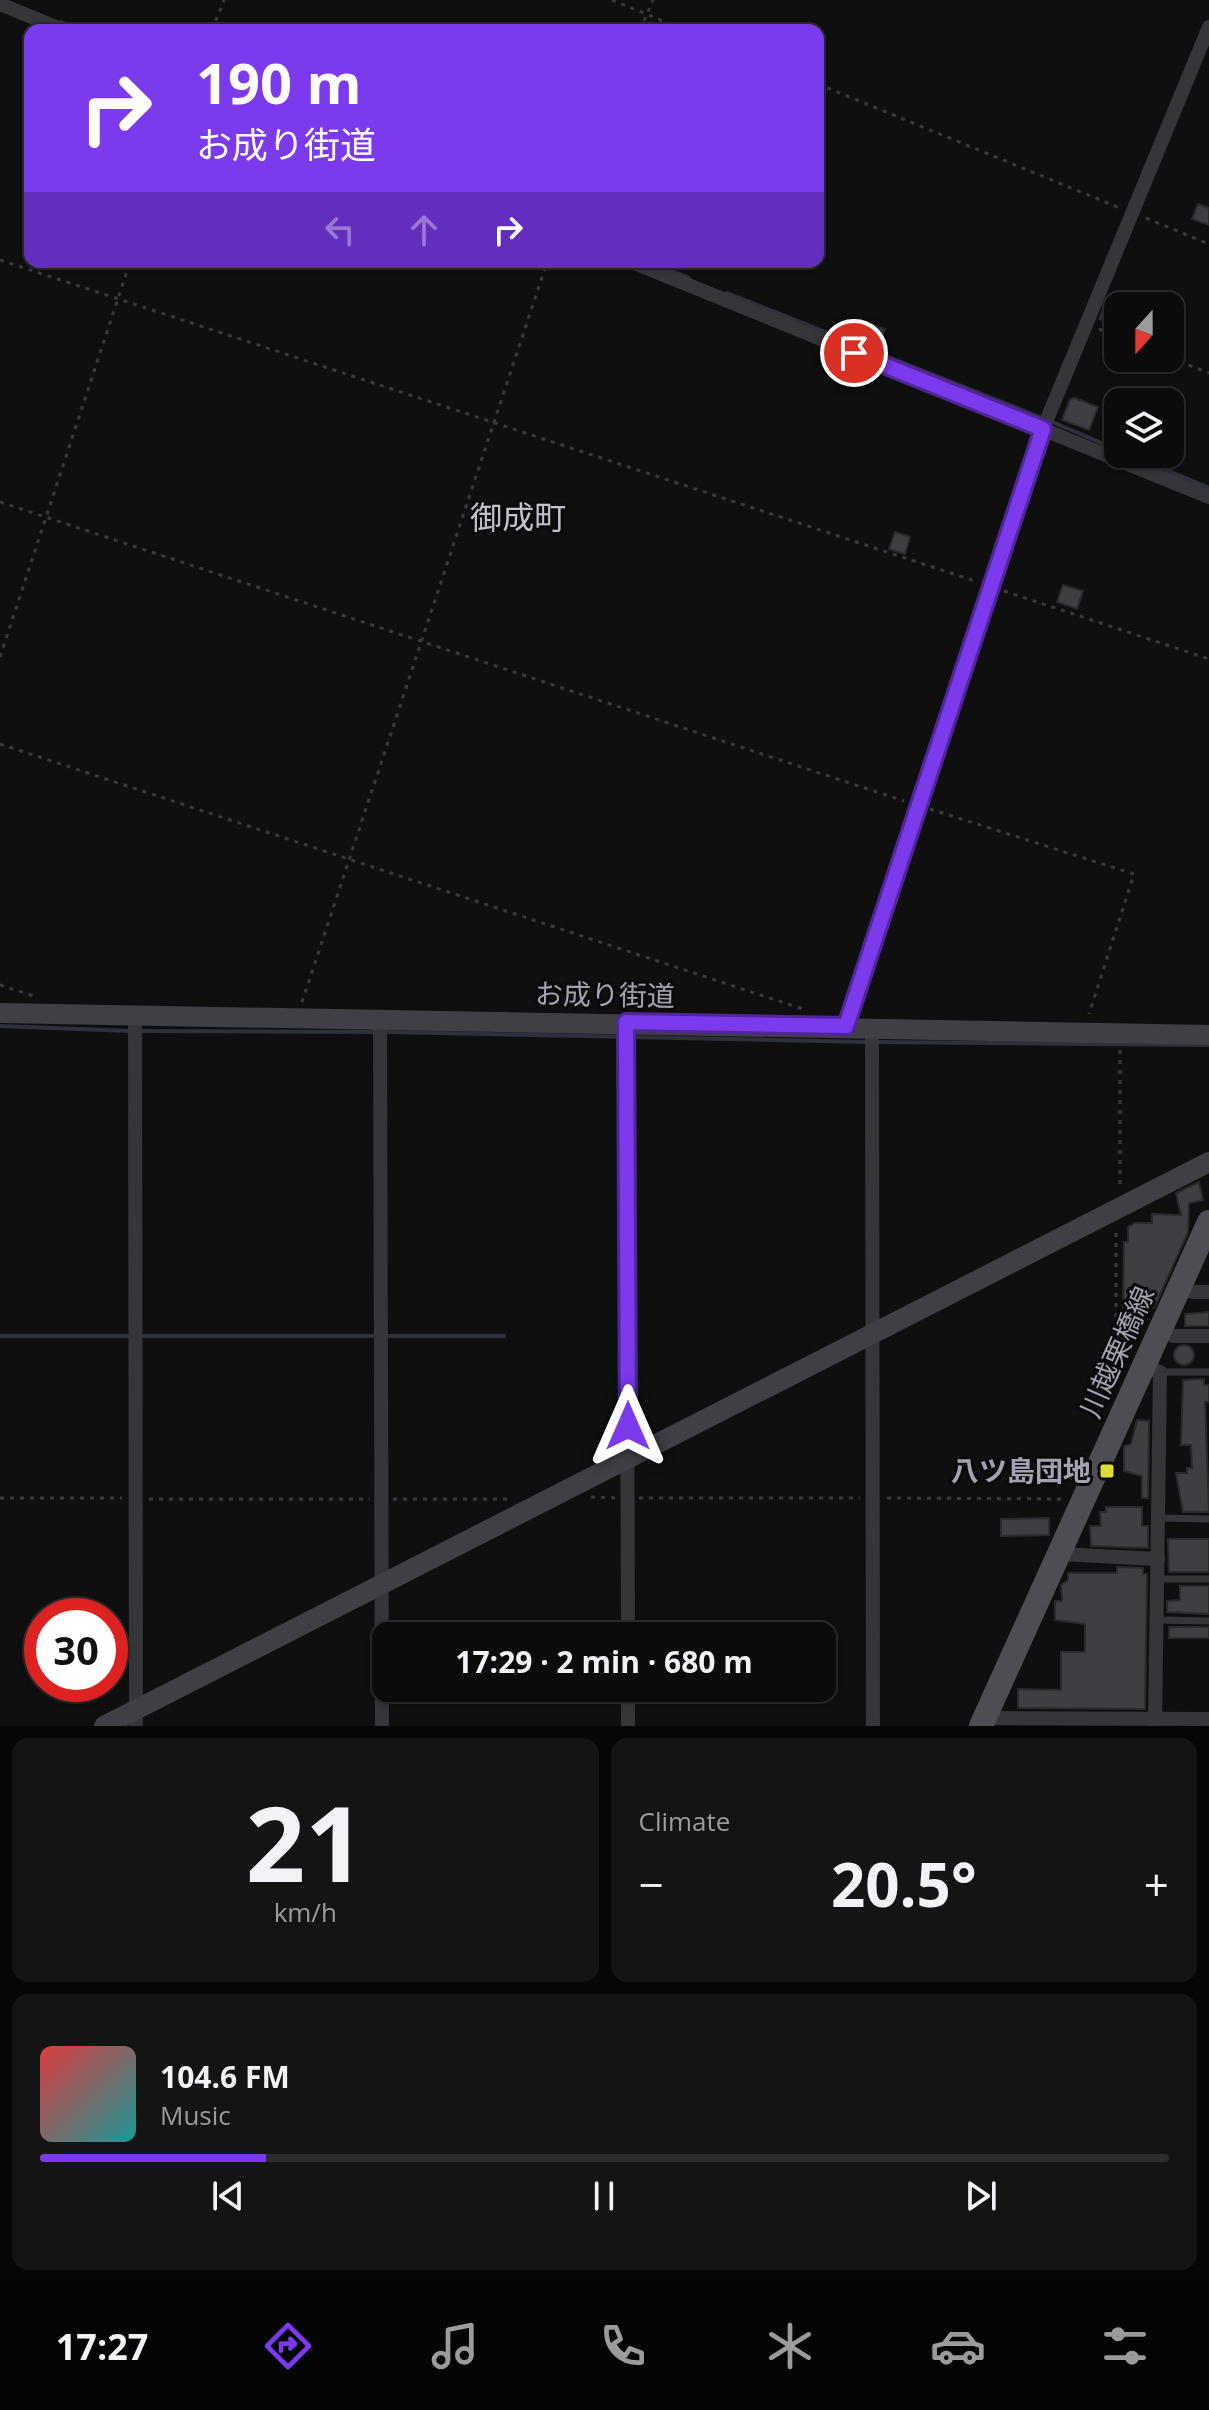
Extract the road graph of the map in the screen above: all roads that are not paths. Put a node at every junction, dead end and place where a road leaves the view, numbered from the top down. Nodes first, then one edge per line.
1 (0, 4) edge
2 (48, 24) edge
3 (1209, 27) edge
4 (647, 268) edge
5 (1043, 429) junction
6 (1209, 497) edge
7 (0, 1013) edge
8 (135, 1018) junction
9 (380, 1021) junction
10 (626, 1022) junction
11 (846, 1026) junction
12 (872, 1028) junction
13 (1209, 1035) edge
14 (1209, 1162) edge
15 (1209, 1222) edge
16 (1204, 1246) edge
17 (1180, 1287) junction
18 (1209, 1292) edge
19 (1160, 1330) junction
20 (872, 1335) junction
21 (1209, 1336) edge
22 (1152, 1369) junction
23 (1209, 1372) edge
24 (628, 1457) junction
25 (1160, 1518) junction
26 (1209, 1519) edge
27 (1059, 1554) junction
28 (1158, 1559) junction
29 (1158, 1579) junction
30 (1209, 1579) edge
31 (381, 1583) junction
32 (1157, 1620) junction
33 (1209, 1621) edge
34 (628, 1622) edge
35 (628, 1702) edge
36 (136, 1718) edge
37 (1209, 1719) edge
38 (983, 1722) edge
39 (1155, 1722) edge
40 (104, 1726) edge
41 (382, 1726) edge
42 (628, 1726) edge
43 (873, 1726) edge

1 - 2 street
3 - 5 street
4 - 5 street
5 - 6 street
5 - 11 street
7 - 8 street, お成り街道
8 - 9 street, お成り街道
8 - 36 street
9 - 10 street, お成り街道
9 - 31 street
10 - 11 street, お成り街道
10 - 24 street
11 - 12 street, お成り街道
12 - 13 street, お成り街道
12 - 20 street
14 - 20 street
15 - 16 main road, 川越栗橋線
16 - 17 main road, 川越栗橋線
17 - 18 street
17 - 19 main road, 川越栗橋線
19 - 21 street
19 - 22 main road, 川越栗橋線
20 - 24 street
20 - 43 street
22 - 23 lane
22 - 25 street
22 - 27 main road, 川越栗橋線
24 - 31 street
24 - 34 street
25 - 26 lane
25 - 28 street
27 - 28 street
27 - 38 main road, 川越栗橋線
28 - 29 street
29 - 30 lane
29 - 32 street
31 - 36 street
31 - 41 street
32 - 33 lane
32 - 39 street
35 - 42 street
36 - 40 street
37 - 39 street
38 - 39 street

